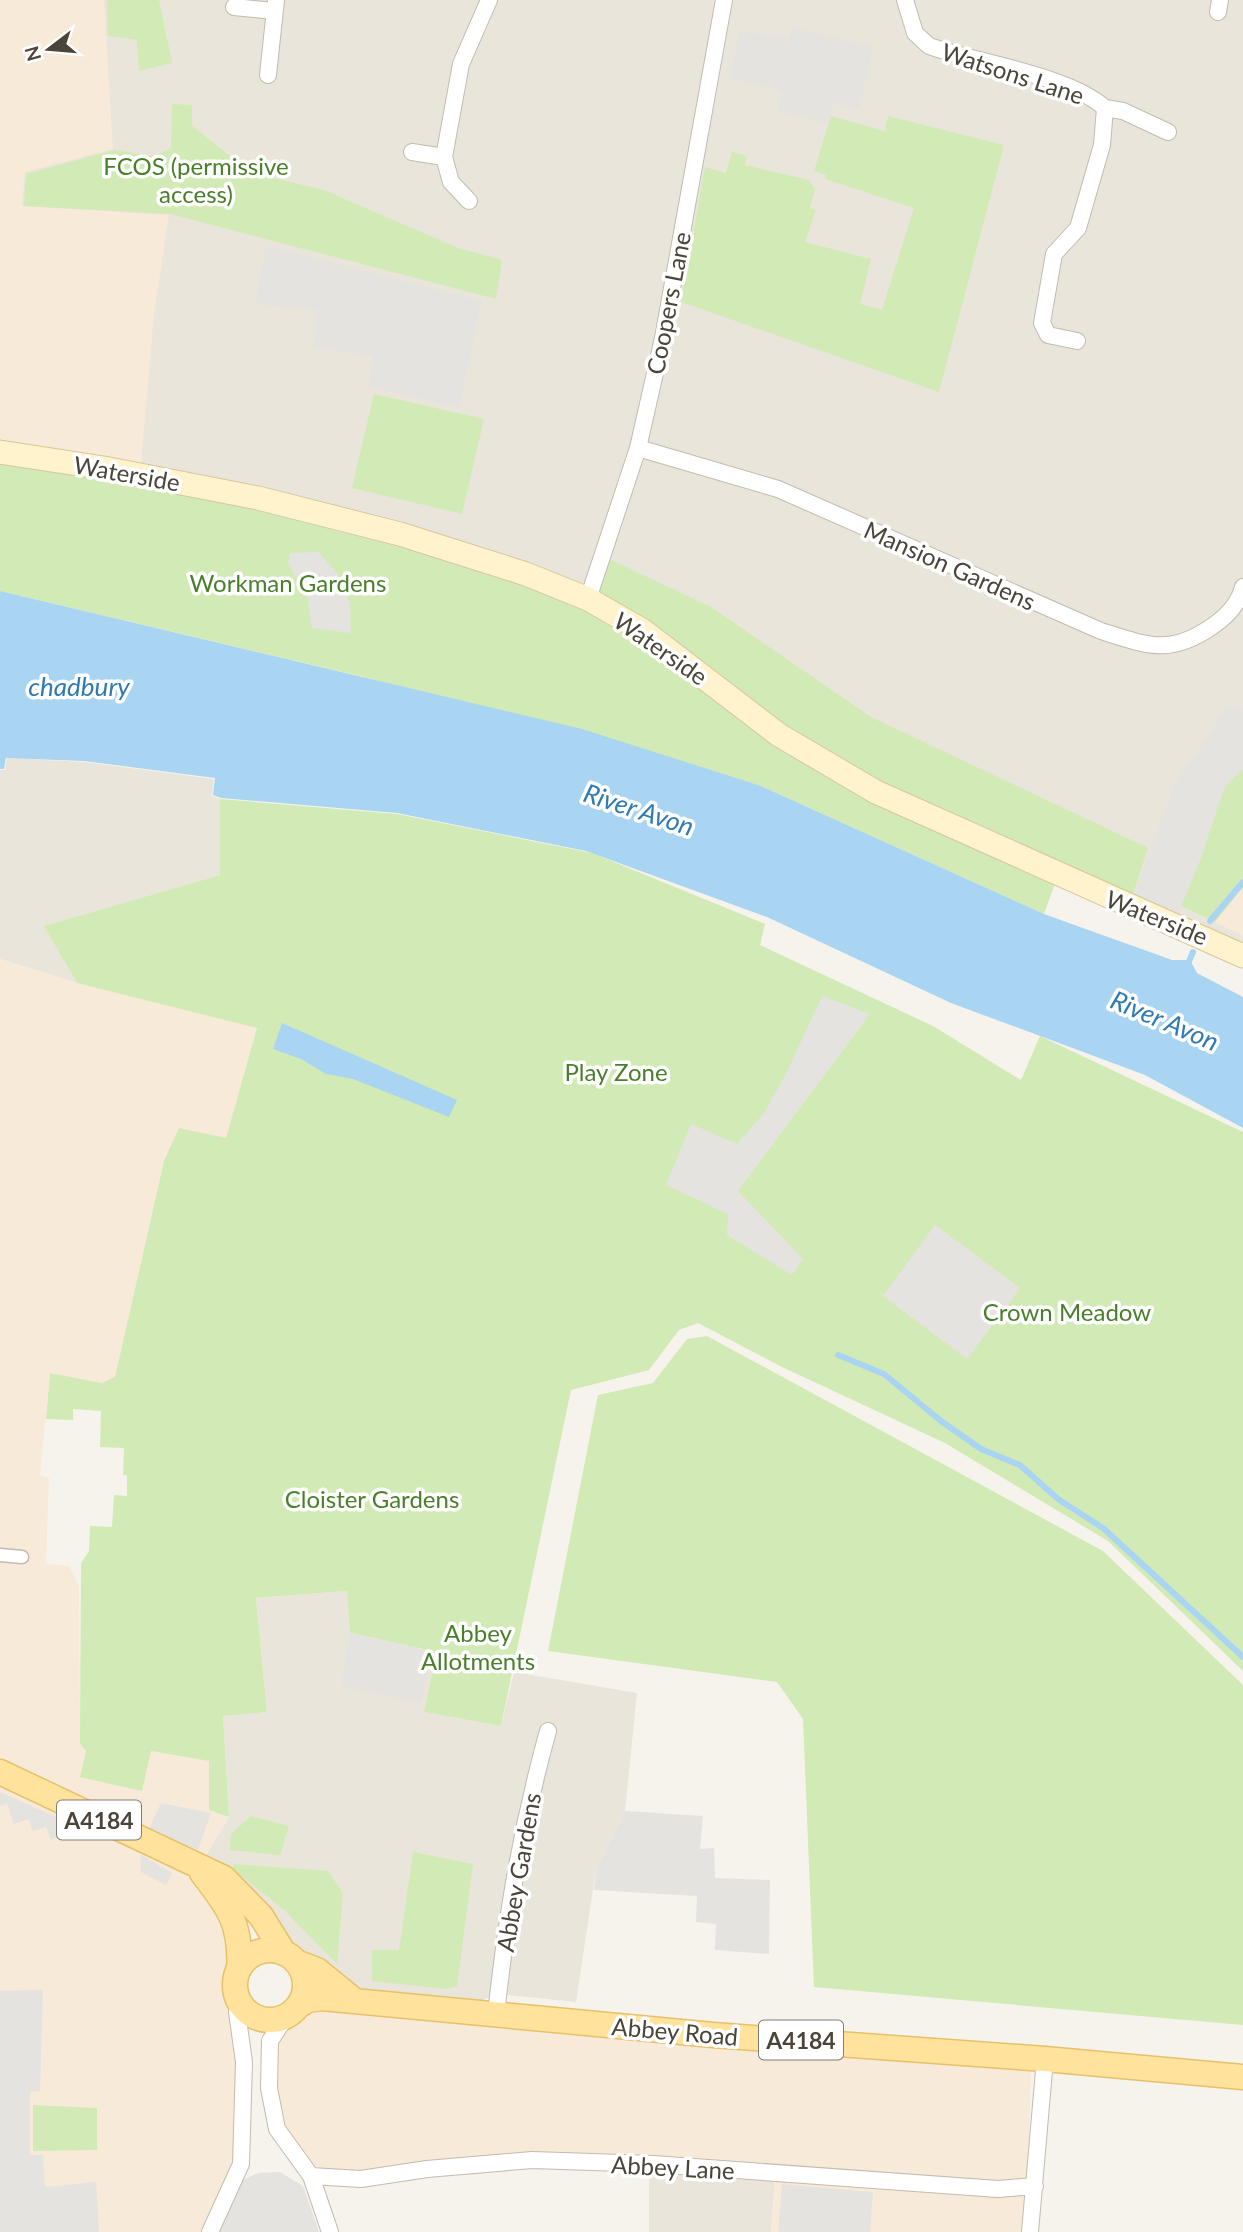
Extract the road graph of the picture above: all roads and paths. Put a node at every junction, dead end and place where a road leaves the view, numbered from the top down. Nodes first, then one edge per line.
1 (489, 0) edge
2 (724, 0) edge
3 (905, 0) edge
4 (274, 6) edge
5 (233, 8) dead end
6 (268, 75) dead end
7 (1105, 108) junction
8 (1168, 132) dead end
9 (412, 152) dead end
10 (443, 157) junction
11 (469, 201) dead end
12 (1077, 341) dead end
13 (638, 448) junction
14 (0, 452) edge
15 (35, 459) junction
16 (0, 462) edge
17 (1243, 587) edge
18 (588, 599) junction
19 (1243, 956) edge
20 (0, 1555) edge
21 (22, 1557) dead end
22 (548, 1731) dead end
23 (0, 1772) edge
24 (198, 1868) junction
25 (290, 1957) junction
26 (239, 1969) junction
27 (359, 2003) junction
28 (244, 2007) junction
29 (293, 2011) junction
30 (495, 2014) junction
31 (1045, 2059) junction
32 (1243, 2077) edge
33 (311, 2176) junction
34 (1035, 2186) junction
35 (210, 2232) edge
36 (330, 2232) edge
37 (1030, 2232) edge

1 - 10 street
2 - 13 street, Coopers Lane
3 - 7 street, Watsons Lane
4 - 5 street
4 - 6 street
7 - 8 street, Watsons Lane
7 - 12 street, Watsons Lane
9 - 10 street
10 - 11 street
13 - 17 street, Mansion Gardens
13 - 18 street, Coopers Lane
14 - 15 main road, Waterside
15 - 16 main road, Waterside
15 - 18 main road, Waterside
18 - 19 main road, Waterside
20 - 21 street
22 - 30 street, Abbey Gardens
23 - 24 main road, A4184
24 - 25 main road, A4184
24 - 26 main road, A4184
25 - 26 main road
25 - 27 main road, A4184
25 - 29 main road, A4184
26 - 28 main road, A4184
27 - 29 main road, Abbey Road / A4184
27 - 30 main road, Abbey Road / A4184
28 - 29 main road, A4184
28 - 35 street
29 - 33 street
30 - 31 main road, Abbey Road / A4184
31 - 32 main road, Abbey Road / A4184
31 - 34 street
33 - 34 street, Abbey Lane
33 - 36 street
34 - 37 street

